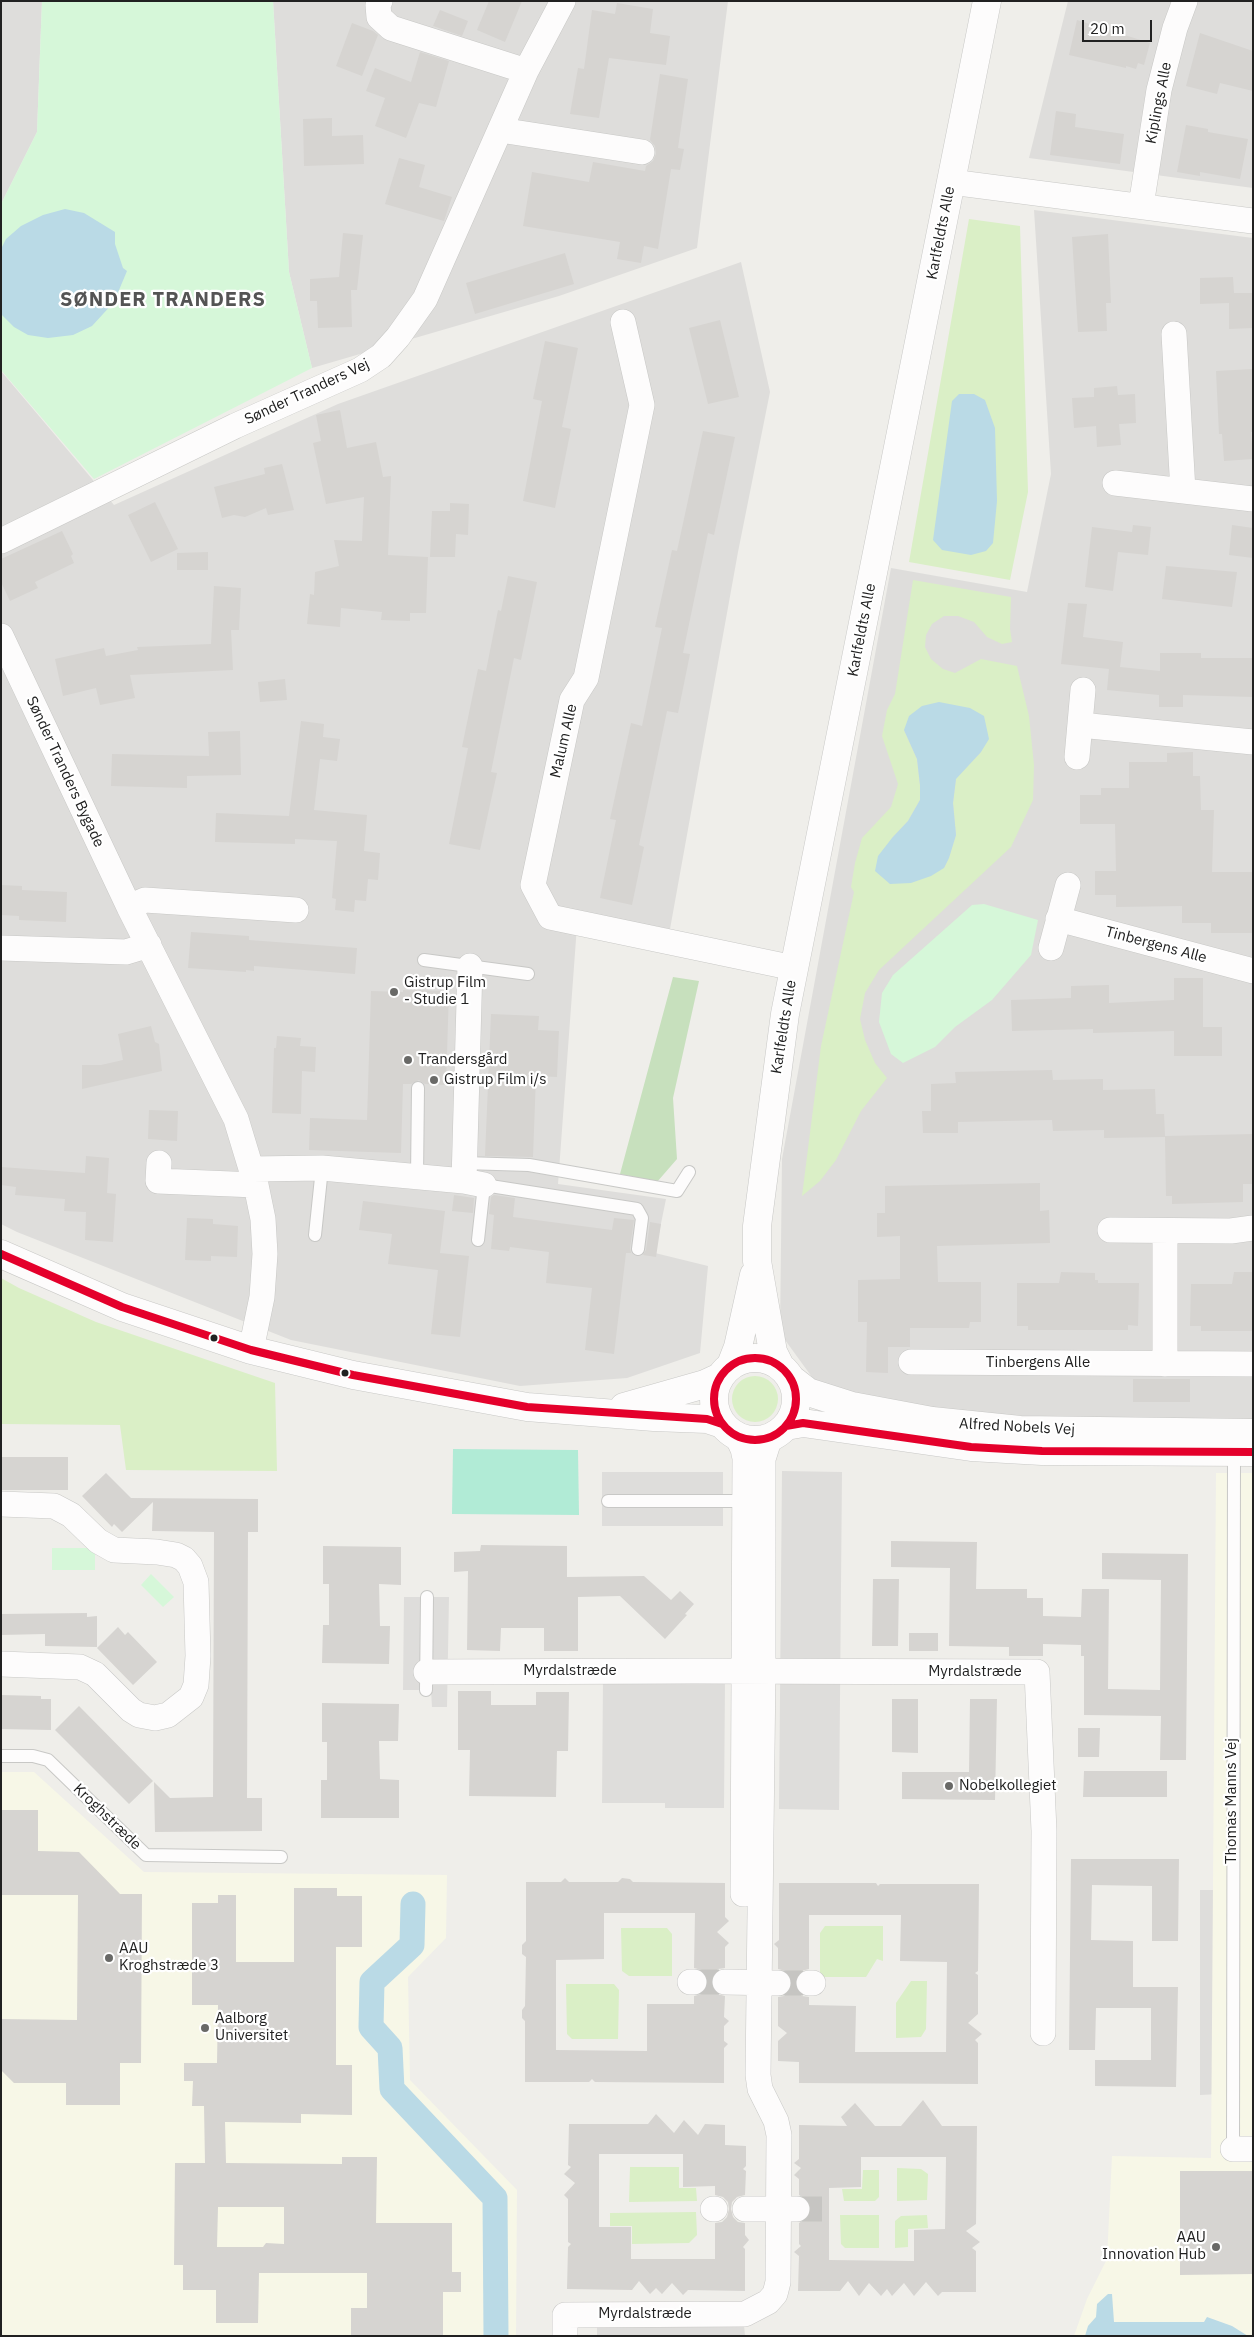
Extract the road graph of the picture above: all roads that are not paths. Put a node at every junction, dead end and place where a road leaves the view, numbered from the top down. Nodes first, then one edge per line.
1 (380, 1) edge
2 (563, 1) edge
3 (986, 1) edge
4 (1185, 1) edge
5 (526, 71) junction
6 (500, 130) junction
7 (642, 152) dead end
8 (951, 182) junction
9 (1141, 206) junction
10 (1253, 221) edge
11 (623, 322) dead end
12 (1174, 334) dead end
13 (1115, 483) dead end
14 (1183, 491) junction
15 (1253, 499) edge
16 (1, 541) edge
17 (1, 636) edge
18 (1083, 690) dead end
19 (1080, 725) junction
20 (1253, 742) edge
21 (1077, 756) dead end
22 (1068, 885) dead end
23 (130, 907) junction
24 (296, 910) dead end
25 (1058, 919) junction
26 (149, 945) junction
27 (1, 948) edge
28 (1051, 948) dead end
29 (424, 960) dead end
30 (470, 966) junction
31 (794, 968) junction
32 (1253, 971) edge
33 (528, 974) dead end
34 (418, 1088) dead end
35 (159, 1163) dead end
36 (322, 1168) junction
37 (689, 1172) dead end
38 (471, 1176) junction
39 (254, 1177) junction
40 (417, 1177) junction
41 (1253, 1228) edge
42 (1110, 1230) dead end
43 (1166, 1231) junction
44 (315, 1235) dead end
45 (478, 1240) dead end
46 (638, 1249) dead end
47 (1, 1254) edge
48 (757, 1261) junction
49 (250, 1350) junction
50 (911, 1362) dead end
51 (1165, 1364) junction
52 (1253, 1364) edge
53 (724, 1372) junction
54 (785, 1372) junction
55 (606, 1412) junction
56 (729, 1430) junction
57 (778, 1432) junction
58 (1243, 1443) edge
59 (608, 1501) dead end
60 (753, 1501) junction
61 (1, 1504) edge
62 (427, 1597) dead end
63 (1, 1664) edge
64 (753, 1671) junction
65 (426, 1681) joint
66 (1, 1756) edge
67 (281, 1857) dead end
68 (1043, 2033) dead end
69 (1243, 2149) edge
70 (566, 2336) edge

1 - 5 street
2 - 5 street, Sønder Tranders Vej
3 - 8 street, Karlfeldts Alle
4 - 9 street, Kiplings Alle
5 - 6 street, Sønder Tranders Vej
6 - 7 street
6 - 16 street, Sønder Tranders Vej
8 - 9 street
8 - 31 street, Karlfeldts Alle
9 - 10 street
11 - 31 street, Malum Alle
12 - 14 street
13 - 14 street
14 - 15 street
17 - 23 street, Sønder Tranders Bygade
18 - 19 street
19 - 20 street
19 - 21 street
22 - 25 street
23 - 24 street
23 - 26 street, Sønder Tranders Bygade
25 - 28 street
25 - 32 street, Tinbergens Alle
26 - 27 street
26 - 39 street, Sønder Tranders Bygade
29 - 30 lane
30 - 33 lane
30 - 38 street
31 - 48 street, Karlfeldts Alle
34 - 40 lane
35 - 39 street
36 - 39 street
36 - 40 street
36 - 44 lane
37 - 38 lane
38 - 40 street
38 - 45 lane
38 - 46 lane
39 - 49 street, Sønder Tranders Bygade
41 - 43 street
42 - 43 street
43 - 51 street
47 - 49 street
48 - 53 street, Karlfeldts Alle
48 - 54 street, Karlfeldts Alle
49 - 55 street
50 - 51 street, Tinbergens Alle
51 - 52 street, Tinbergens Alle
53 - 54 street
53 - 55 street
53 - 56 street
54 - 57 street
54 - 58 street, Alfred Nobels Vej
55 - 56 street
56 - 57 street
56 - 60 street, Myrdalstræde
57 - 58 street, Alfred Nobels Vej
57 - 60 street, Myrdalstræde
58 - 69 lane, Thomas Manns Vej
59 - 60 lane
60 - 64 street, Myrdalstræde
61 - 63 street
62 - 65 lane
64 - 65 street, Myrdalstræde
64 - 68 street, Myrdalstræde
64 - 70 street, Myrdalstræde
66 - 67 lane, Kroghstræde

